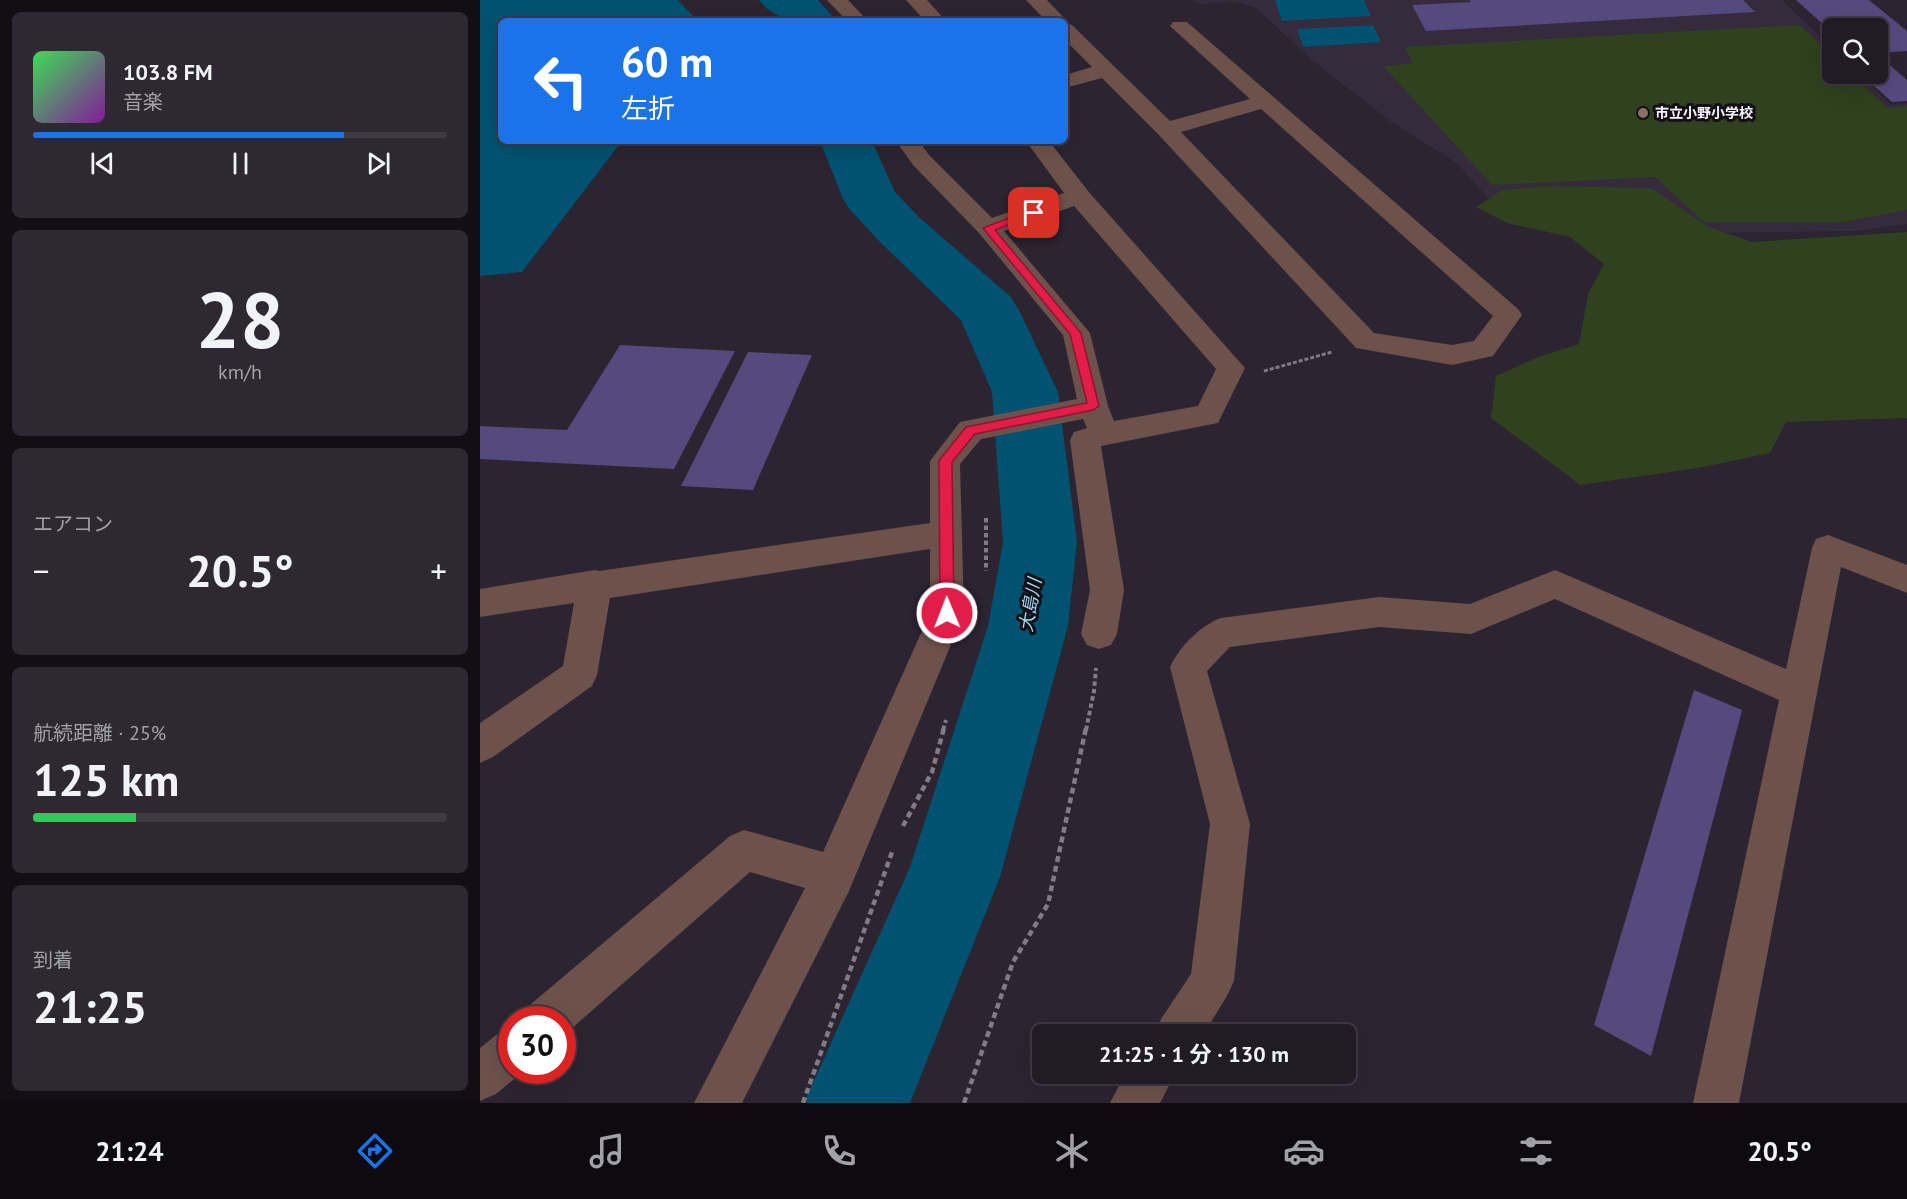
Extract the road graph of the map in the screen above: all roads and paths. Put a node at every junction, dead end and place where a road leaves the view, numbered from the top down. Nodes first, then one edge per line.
1 (837, 0) edge
2 (916, 0) edge
3 (1036, 0) edge
4 (855, 18) edge
5 (933, 18) edge
6 (1054, 18) edge
7 (1180, 26) dead end
8 (1068, 32) edge
9 (1106, 70) junction
10 (1068, 81) edge
11 (1266, 101) junction
12 (1166, 129) junction
13 (910, 144) edge
14 (1039, 144) edge
15 (1079, 196) junction
16 (988, 228) junction
17 (1099, 420) junction
18 (946, 534) junction
19 (1907, 579) edge
20 (595, 584) junction
21 (480, 603) edge
22 (1099, 634) joint
23 (1799, 692) junction
24 (480, 745) edge
25 (834, 876) junction
26 (563, 1006) edge
27 (1184, 1024) edge
28 (498, 1063) edge
29 (480, 1078) edge
30 (1145, 1084) edge
31 (717, 1103) edge
32 (964, 1103) edge
33 (1133, 1103) edge
34 (1716, 1103) edge

1 - 4 street
2 - 5 street
3 - 6 street
7 - 11 street
8 - 9 street
9 - 10 street
9 - 12 street
11 - 12 street
11 - 12 street
13 - 16 street
14 - 15 street
15 - 16 street
15 - 17 street
16 - 17 street
17 - 18 street
17 - 22 street
18 - 20 street
18 - 25 street
19 - 23 street
20 - 21 street
20 - 24 street
22 - 32 path
23 - 27 street
23 - 34 street
25 - 26 street
25 - 31 street
28 - 29 street
30 - 33 street

